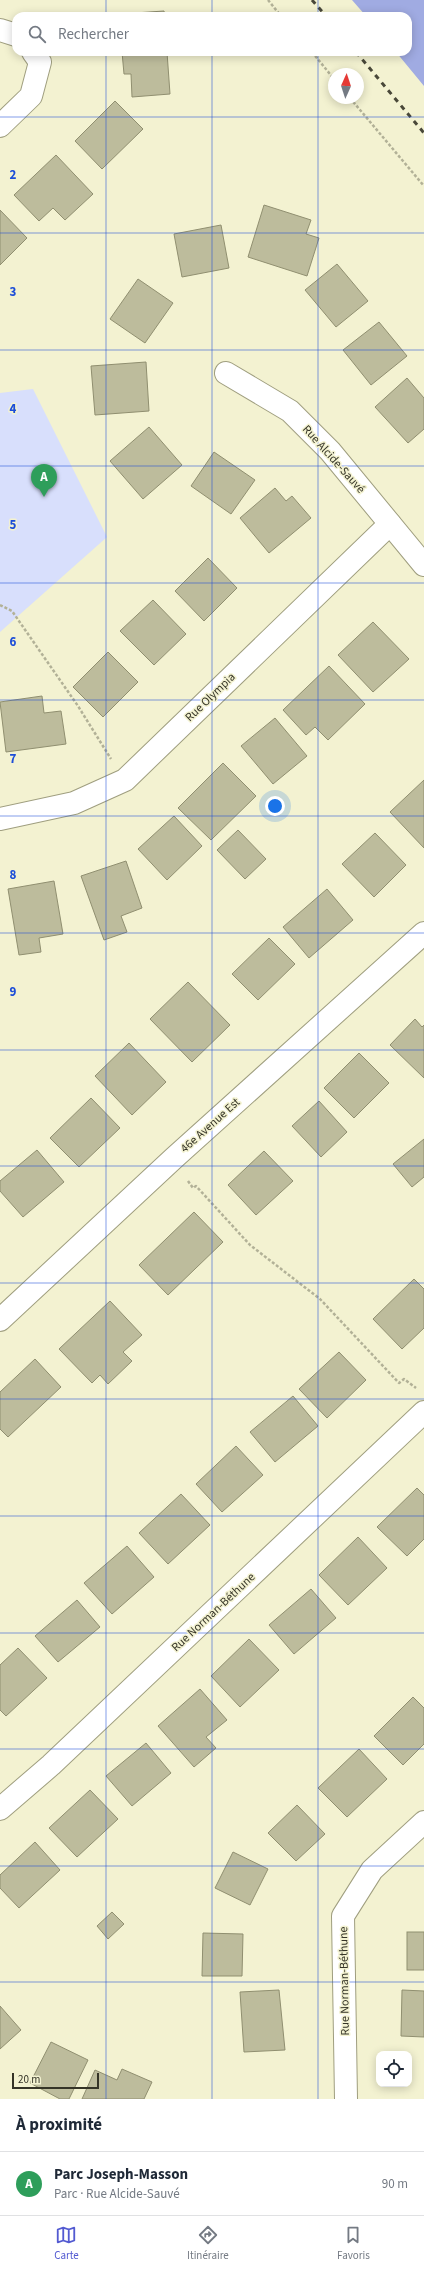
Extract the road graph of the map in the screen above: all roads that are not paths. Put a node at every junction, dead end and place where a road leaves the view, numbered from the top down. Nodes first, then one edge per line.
1 (0, 30) edge
2 (12, 34) edge
3 (36, 56) edge
4 (0, 126) edge
5 (226, 373) dead end
6 (390, 524) junction
7 (424, 565) edge
8 (0, 819) edge
9 (424, 933) edge
10 (0, 1320) edge
11 (421, 1402) edge
12 (0, 1810) edge
13 (424, 1822) edge
14 (346, 2099) edge

1 - 2 street
3 - 4 street
5 - 6 street, Rue Alcide-Sauvé
6 - 7 street, Rue Alcide-Sauvé
6 - 8 street, Rue Olympia
9 - 10 street, 46e Avenue Est
11 - 12 street, Rue Norman-Béthune
13 - 14 street, Rue Norman-Béthune

